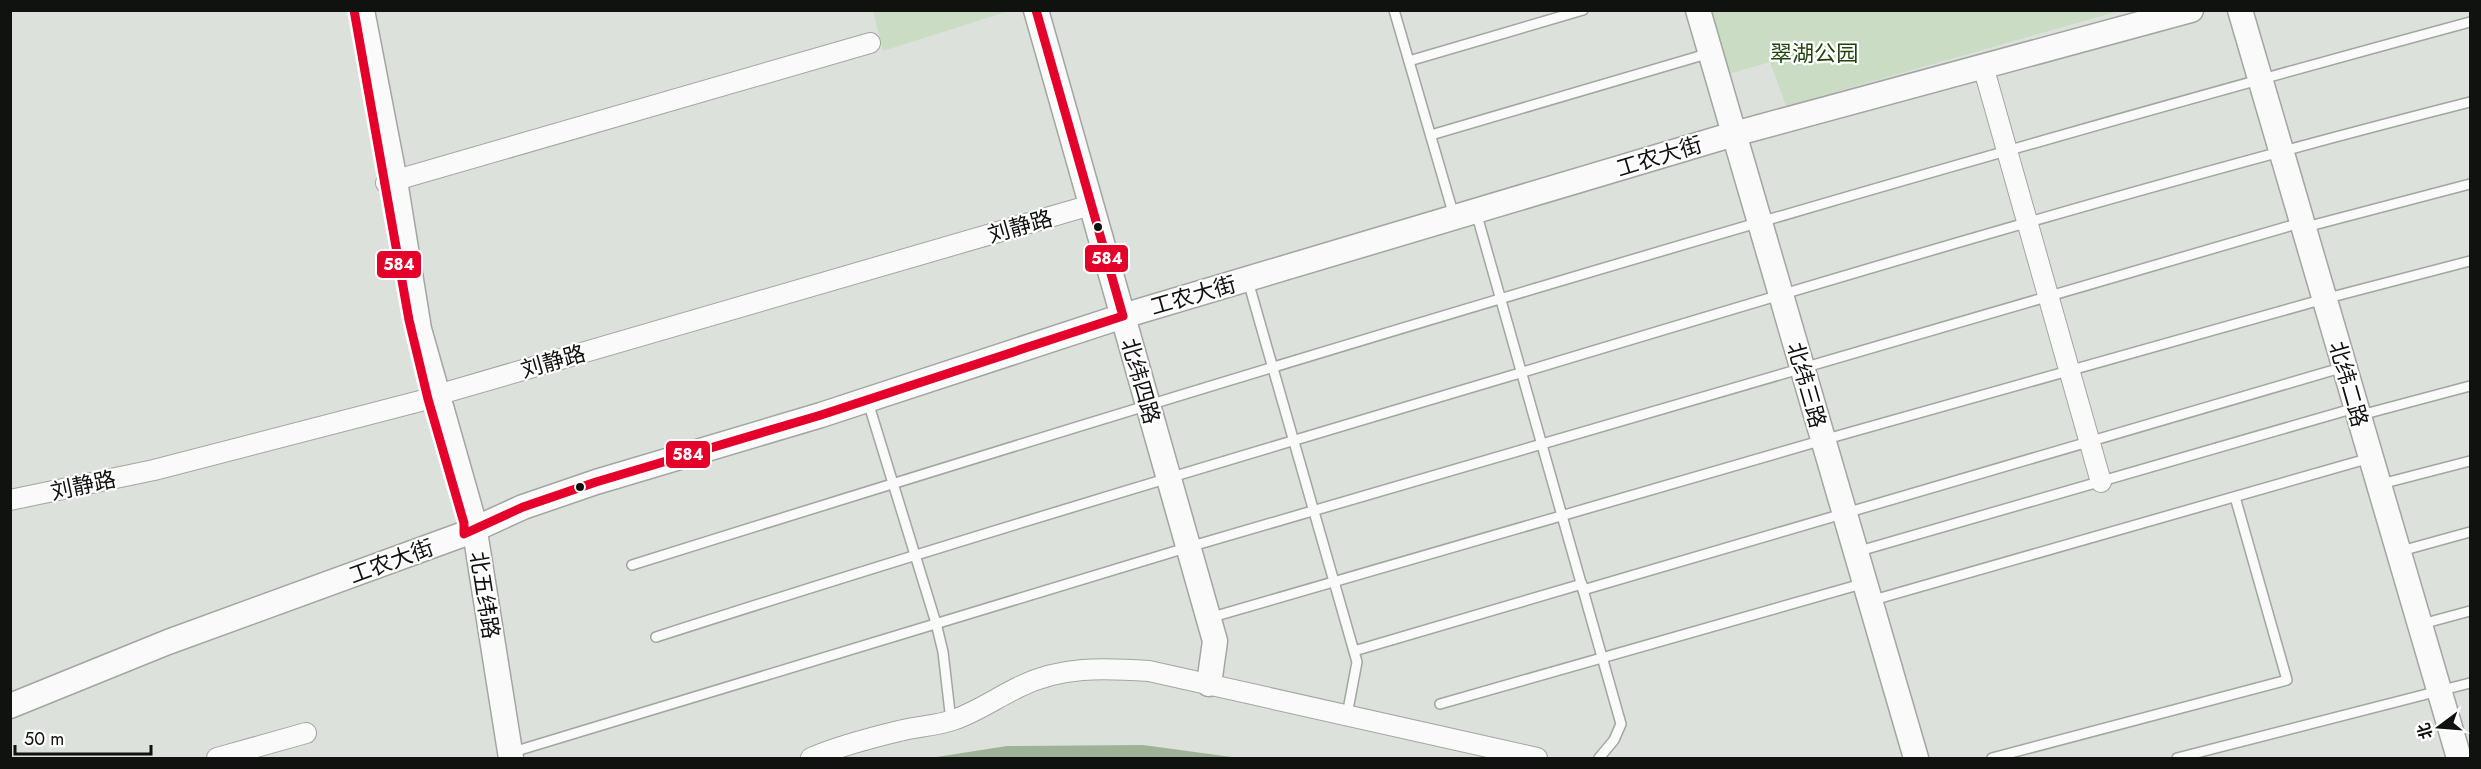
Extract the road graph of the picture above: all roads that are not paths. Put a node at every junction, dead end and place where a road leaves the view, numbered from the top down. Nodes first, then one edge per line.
1 (354, 10) edge
2 (362, 10) edge
3 (1024, 10) edge
4 (1035, 10) edge
5 (1394, 10) edge
6 (1583, 10) edge
7 (1698, 10) edge
8 (2191, 10) edge
9 (2240, 10) edge
10 (2470, 22) edge
11 (870, 44) dead end
12 (1710, 53) junction
13 (1409, 61) junction
14 (1983, 66) junction
15 (2259, 79) junction
16 (2470, 102) edge
17 (1734, 134) junction
18 (1431, 135) junction
19 (2007, 150) junction
20 (2280, 150) junction
21 (391, 182) junction
22 (2470, 184) edge
23 (1085, 207) junction
24 (1465, 215) junction
25 (1759, 221) junction
26 (2027, 223) junction
27 (2303, 225) junction
28 (2470, 261) edge
29 (1248, 280) junction
30 (1781, 294) junction
31 (2048, 296) junction
32 (1500, 298) junction
33 (2324, 299) junction
34 (1116, 313) junction
35 (1802, 366) junction
36 (1273, 367) junction
37 (2344, 367) junction
38 (2070, 371) junction
39 (1521, 372) junction
40 (2470, 386) edge
41 (433, 397) junction
42 (867, 399) junction
43 (1148, 405) junction
44 (2357, 412) junction
45 (1823, 440) junction
46 (1293, 441) junction
47 (2090, 442) junction
48 (1542, 444) junction
49 (2371, 458) junction
50 (2470, 461) edge
51 (1169, 478) junction
52 (2101, 482) junction
53 (893, 483) junction
54 (2379, 485) junction
55 (2235, 497) junction
56 (10, 500) edge
57 (1314, 512) junction
58 (1845, 514) junction
59 (1562, 515) junction
60 (469, 527) junction
61 (2470, 532) edge
62 (1189, 547) junction
63 (1856, 552) junction
64 (2398, 552) junction
65 (915, 554) junction
66 (632, 565) dead end
67 (1333, 580) junction
68 (1582, 587) junction
69 (1868, 592) junction
70 (2470, 611) edge
71 (1209, 618) junction
72 (936, 623) junction
73 (2420, 625) junction
74 (656, 637) dead end
75 (1353, 651) junction
76 (1602, 656) junction
77 (2470, 682) edge
78 (1209, 684) junction
79 (2439, 691) junction
80 (1440, 704) dead end
81 (10, 706) edge
82 (1347, 716) junction
83 (951, 721) junction
84 (306, 733) dead end
85 (511, 756) edge
86 (217, 759) edge
87 (811, 759) edge
88 (1537, 759) edge
89 (1599, 759) edge
90 (1916, 759) edge
91 (1992, 759) edge
92 (2177, 759) edge
93 (2459, 759) edge

1 - 21 street, 北五纬路
2 - 21 street, 北五纬路
3 - 23 street, 北纬四路
4 - 23 street, 北纬四路
5 - 13 lane
6 - 13 lane
7 - 12 street, 北纬三路
8 - 14 street, 工农大街
9 - 15 street, 北纬二路
10 - 15 lane
11 - 21 street
12 - 17 street, 北纬三路
12 - 18 lane
13 - 18 lane
14 - 17 street, 工农大街
14 - 19 street
15 - 19 lane
15 - 20 street, 北纬二路
16 - 20 lane
17 - 24 street, 工农大街
17 - 25 street, 北纬三路
18 - 24 lane
19 - 25 lane
19 - 26 street
20 - 26 lane
20 - 27 street, 北纬二路
21 - 41 street, 北五纬路
22 - 27 lane
23 - 34 street, 北纬四路
23 - 41 street, 刘静路
24 - 29 street, 工农大街
24 - 32 lane
25 - 30 street, 北纬三路
25 - 32 lane
26 - 30 lane
26 - 31 street
27 - 31 lane
27 - 33 street, 北纬二路
28 - 33 lane
29 - 34 street, 工农大街
29 - 36 lane
30 - 35 street, 北纬三路
30 - 39 lane
31 - 35 lane
31 - 38 street
32 - 36 lane
32 - 39 lane
33 - 37 street, 北纬二路
33 - 38 lane
34 - 42 street, 工农大街
34 - 43 street, 北纬四路
34 - 60 street, 工农大街
35 - 45 street, 北纬三路
35 - 48 lane
36 - 43 lane
36 - 46 lane
37 - 44 street, 北纬二路
37 - 47 lane
38 - 45 lane
38 - 47 street
39 - 46 lane
39 - 48 lane
40 - 44 lane
41 - 56 street, 刘静路
41 - 60 street, 北五纬路
42 - 53 lane
42 - 60 street, 工农大街
43 - 51 street, 北纬四路
43 - 53 lane
44 - 49 street, 北纬二路
44 - 52 lane
45 - 58 street, 北纬三路
45 - 59 lane
46 - 51 lane
46 - 57 lane
47 - 52 street
47 - 58 lane
48 - 57 lane
48 - 59 lane
49 - 54 street, 北纬二路
49 - 55 lane
50 - 54 lane
51 - 62 street, 北纬四路
51 - 65 lane
52 - 63 lane
53 - 65 lane
53 - 66 lane
54 - 64 street, 北纬二路
55 - 69 lane
55 - 91 lane
57 - 62 lane
57 - 67 lane
58 - 63 street, 北纬三路
58 - 68 lane
59 - 67 lane
59 - 68 lane
60 - 81 street, 工农大街
60 - 85 street, 北五纬路
61 - 64 lane
62 - 71 street, 北纬四路
62 - 72 lane
63 - 69 street, 北纬三路
64 - 73 street, 北纬二路
65 - 72 lane
65 - 74 lane
67 - 71 lane
67 - 75 lane
68 - 75 lane
68 - 76 lane
69 - 76 lane
69 - 90 street, 北纬三路
70 - 73 lane
71 - 78 street, 北纬四路
72 - 83 lane
72 - 85 lane
73 - 79 street, 北纬二路
75 - 82 lane
76 - 80 lane
76 - 89 lane
77 - 79 lane
78 - 82 street
78 - 83 street
79 - 92 lane
79 - 93 street, 北纬二路
82 - 88 street
83 - 87 street
84 - 86 street

